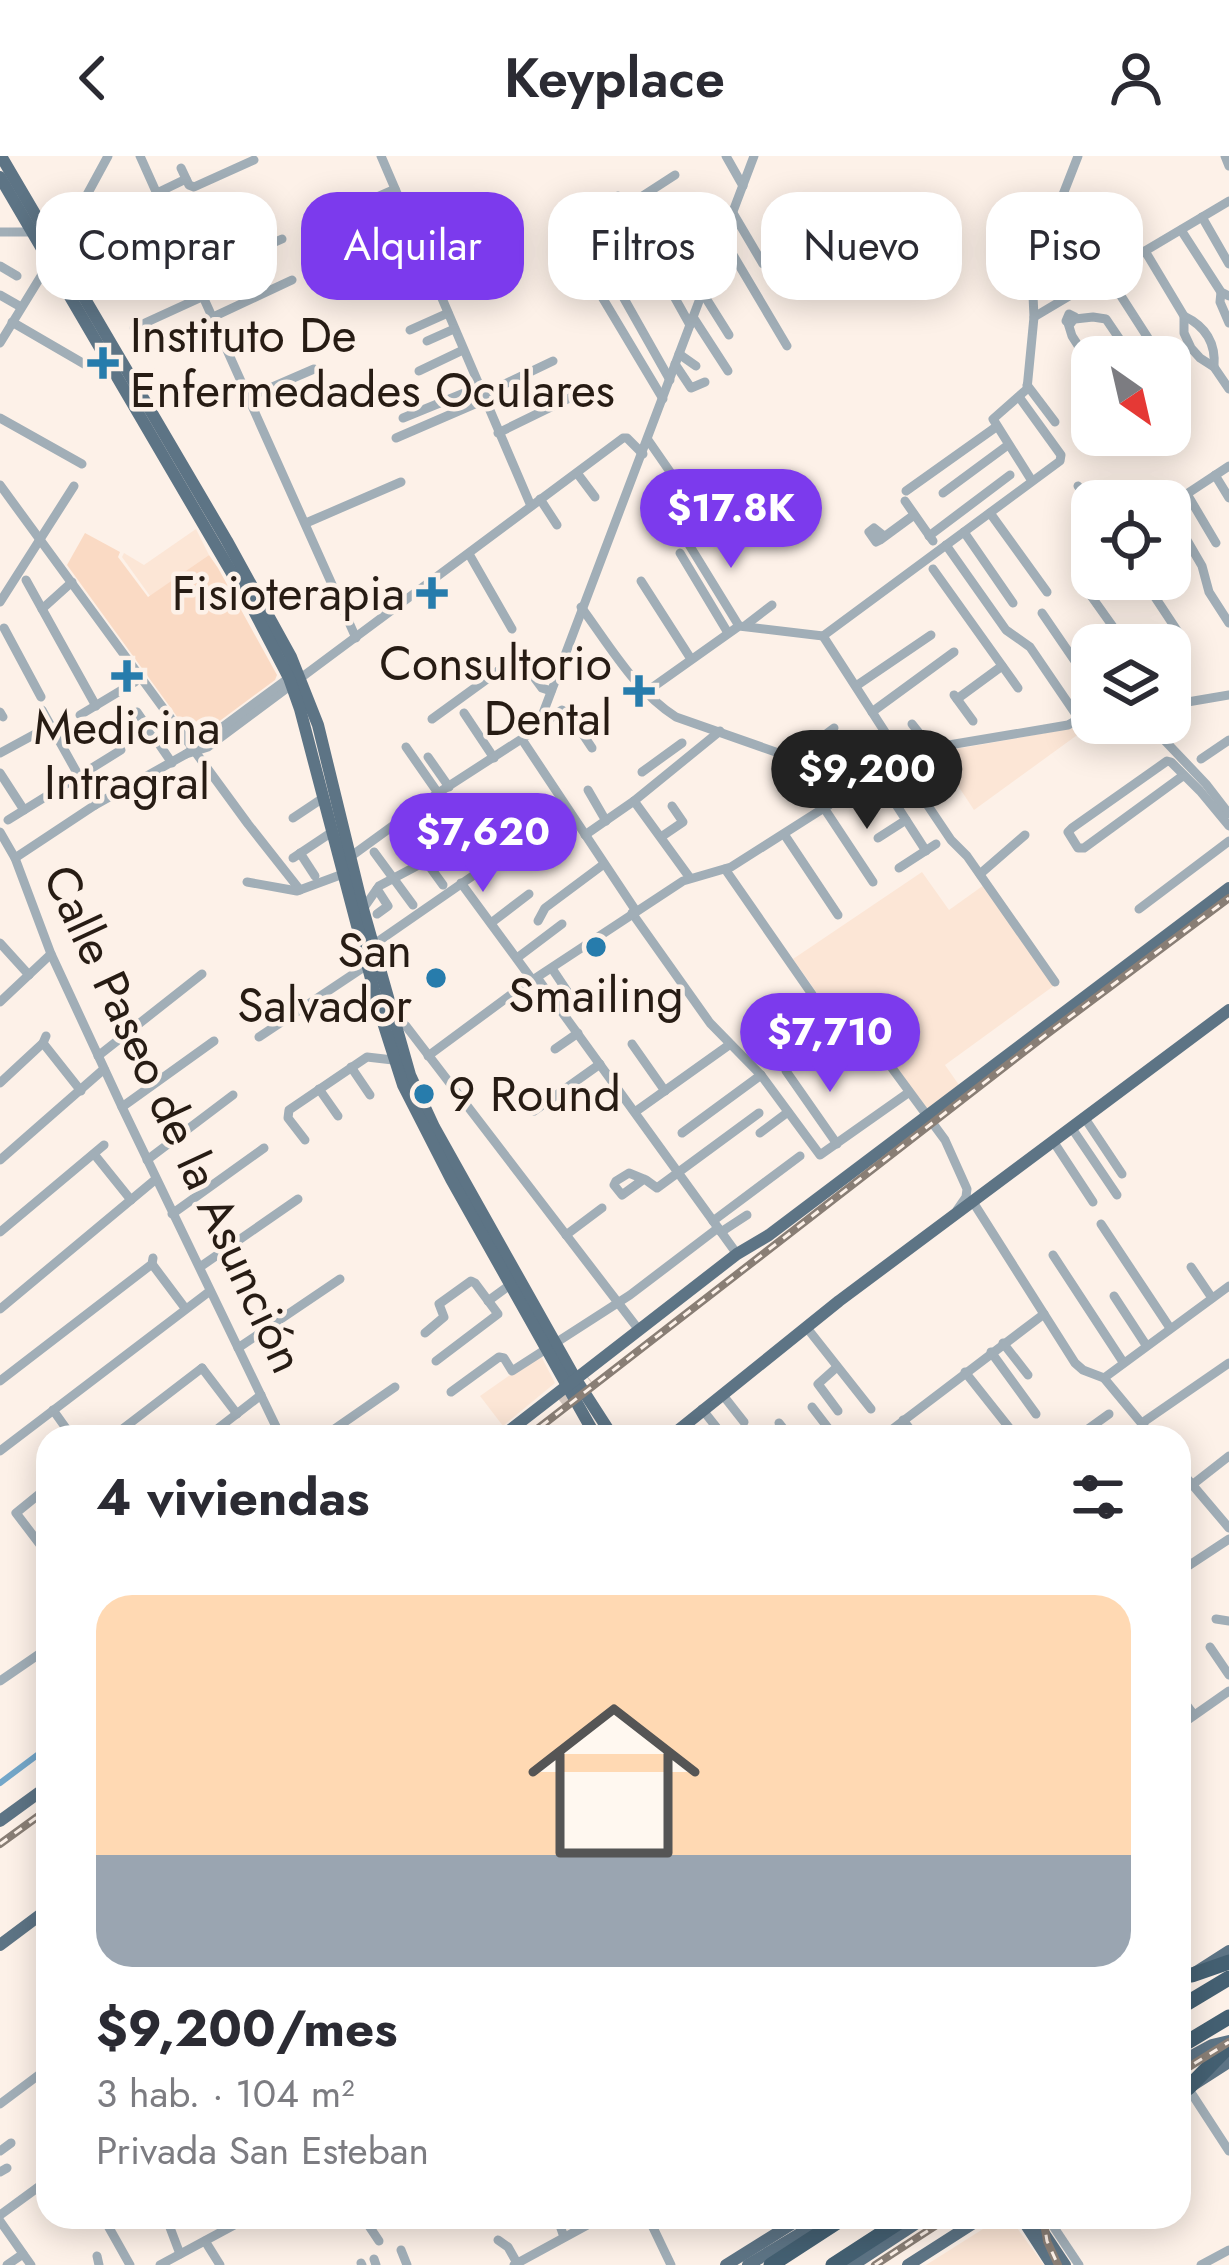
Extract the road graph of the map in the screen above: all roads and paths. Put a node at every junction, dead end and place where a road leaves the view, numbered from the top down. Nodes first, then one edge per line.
1 (1, 156) edge
2 (108, 156) edge
3 (141, 156) edge
4 (381, 156) edge
5 (726, 156) edge
6 (754, 156) edge
7 (1078, 156) edge
8 (1225, 156) edge
9 (245, 160) edge
10 (1229, 166) edge
11 (675, 175) dead end
12 (0, 177) edge
13 (743, 186) junction
14 (395, 189) junction
15 (88, 192) edge
16 (157, 192) edge
17 (158, 192) edge
18 (388, 192) edge
19 (396, 192) edge
20 (649, 192) edge
21 (1064, 192) edge
22 (737, 202) edge
23 (1229, 202) edge
24 (1202, 218) junction
25 (737, 220) edge
26 (36, 226) edge
27 (36, 228) edge
28 (1181, 230) junction
29 (0, 232) edge
30 (36, 232) edge
31 (282, 239) dead end
32 (277, 241) edge
33 (1145, 251) joint
34 (761, 261) edge
35 (737, 262) edge
36 (1229, 264) edge
37 (0, 266) edge
38 (17, 276) dead end
39 (292, 280) dead end
40 (36, 284) edge
41 (1225, 294) edge
42 (0, 295) edge
43 (72, 300) edge
44 (86, 300) edge
45 (195, 300) edge
46 (206, 300) edge
47 (442, 300) edge
48 (604, 300) edge
49 (625, 300) edge
50 (679, 300) edge
51 (699, 300) edge
52 (707, 300) edge
53 (1033, 300) edge
54 (1063, 300) edge
55 (1124, 300) edge
56 (1060, 302) junction
57 (21, 307) junction
58 (1130, 310) junction
59 (448, 313) junction
60 (1184, 316) junction
61 (213, 317) junction
62 (1034, 317) junction
63 (1070, 319) junction
64 (692, 321) junction
65 (1229, 322) edge
66 (1109, 323) junction
67 (7, 325) edge
68 (134, 328) dead end
69 (454, 329) junction
70 (410, 330) dead end
71 (729, 335) dead end
72 (1072, 336) edge
73 (1117, 336) edge
74 (1147, 336) edge
75 (427, 341) dead end
76 (0, 343) edge
77 (787, 346) dead end
78 (463, 350) junction
79 (297, 358) dead end
80 (677, 359) junction
81 (553, 362) dead end
82 (86, 365) dead end
83 (696, 366) dead end
84 (1214, 367) junction
85 (728, 370) dead end
86 (419, 371) dead end
87 (670, 380) junction
88 (705, 382) dead end
89 (1028, 385) junction
90 (1229, 389) edge
91 (584, 391) dead end
92 (481, 394) junction
93 (249, 397) junction
94 (1019, 397) junction
95 (663, 399) junction
96 (0, 418) edge
97 (403, 418) dead end
98 (1055, 422) dead end
99 (996, 427) junction
100 (498, 433) junction
101 (396, 439) dead end
102 (648, 440) junction
103 (1008, 445) junction
104 (643, 454) junction
105 (82, 464) dead end
106 (1229, 466) edge
107 (577, 473) junction
108 (1215, 475) junction
109 (1010, 476) dead end
110 (1032, 481) junction
111 (401, 482) dead end
112 (0, 485) edge
113 (74, 486) dead end
114 (1191, 491) edge
115 (943, 493) dead end
116 (595, 497) dead end
117 (1229, 498) edge
118 (1191, 501) edge
119 (691, 502) junction
120 (535, 503) junction
121 (716, 507) dead end
122 (967, 508) junction
123 (990, 513) junction
124 (914, 515) junction
125 (658, 522) dead end
126 (977, 522) junction
127 (306, 523) junction
128 (557, 525) dead end
129 (964, 532) junction
130 (884, 536) dead end
131 (929, 536) junction
132 (41, 539) junction
133 (688, 543) dead end
134 (1216, 543) dead end
135 (1191, 547) edge
136 (942, 548) junction
137 (680, 553) dead end
138 (469, 554) junction
139 (933, 569) dead end
140 (70, 579) junction
141 (26, 580) dead end
142 (641, 581) dead end
143 (1047, 592) dead end
144 (2, 596) edge
145 (1013, 603) dead end
146 (772, 604) dead end
147 (40, 607) junction
148 (581, 607) junction
149 (1042, 613) dead end
150 (1229, 623) edge
151 (742, 626) junction
152 (4, 628) dead end
153 (512, 629) dead end
154 (728, 633) junction
155 (931, 634) dead end
156 (1012, 635) junction
157 (824, 636) junction
158 (356, 638) junction
159 (10, 640) junction
160 (0, 649) edge
161 (990, 650) junction
162 (954, 652) dead end
163 (1071, 655) edge
164 (691, 659) junction
165 (1002, 667) junction
166 (295, 679) junction
167 (135, 682) dead end
168 (856, 686) junction
169 (1018, 688) dead end
170 (551, 691) junction
171 (646, 692) junction
172 (1229, 695) edge
173 (41, 697) dead end
174 (1191, 701) edge
175 (96, 706) junction
176 (1071, 706) edge
177 (42, 710) dead end
178 (137, 712) dead end
179 (872, 712) junction
180 (464, 713) dead end
181 (80, 715) dead end
182 (432, 719) dead end
183 (973, 721) dead end
184 (1071, 723) edge
185 (912, 724) dead end
186 (50, 726) junction
187 (538, 726) junction
188 (834, 728) dead end
189 (720, 731) junction
190 (523, 740) junction
191 (1229, 740) edge
192 (682, 743) dead end
193 (1168, 744) edge
194 (406, 747) dead end
195 (592, 748) dead end
196 (931, 748) junction
197 (121, 750) dead end
198 (192, 751) junction
199 (0, 753) edge
200 (428, 757) dead end
201 (169, 758) junction
202 (494, 758) junction
203 (793, 759) junction
204 (901, 759) junction
205 (1201, 759) dead end
206 (0, 773) edge
207 (877, 775) junction
208 (1184, 775) junction
209 (77, 776) junction
210 (662, 779) junction
211 (886, 788) junction
212 (443, 790) junction
213 (588, 790) dead end
214 (1115, 797) junction
215 (323, 798) junction
216 (634, 801) junction
217 (95, 805) junction
218 (861, 805) dead end
219 (672, 806) dead end
220 (826, 806) junction
221 (1227, 809) edge
222 (24, 810) junction
223 (568, 810) junction
224 (1128, 816) junction
225 (293, 818) dead end
226 (8, 820) dead end
227 (607, 820) junction
228 (905, 820) junction
229 (1229, 826) edge
230 (404, 831) dead end
231 (332, 832) junction
232 (784, 834) junction
233 (585, 835) junction
234 (1025, 835) dead end
235 (1, 837) edge
236 (661, 837) junction
237 (878, 838) dead end
238 (1229, 841) edge
239 (374, 852) dead end
240 (350, 857) junction
241 (15, 858) junction
242 (426, 861) junction
243 (604, 864) junction
244 (899, 868) dead end
245 (725, 869) junction
246 (343, 874) junction
247 (980, 874) junction
248 (315, 876) dead end
249 (394, 878) junction
250 (691, 878) junction
251 (247, 882) dead end
252 (873, 882) dead end
253 (461, 883) junction
254 (443, 885) dead end
255 (1229, 888) edge
256 (376, 889) junction
257 (300, 890) junction
258 (529, 894) dead end
259 (413, 904) dead end
260 (1138, 909) dead end
261 (370, 912) junction
262 (634, 912) junction
263 (838, 915) dead end
264 (538, 920) dead end
265 (491, 923) junction
266 (562, 924) dead end
267 (0, 943) edge
268 (51, 954) junction
269 (368, 958) junction
270 (517, 958) junction
271 (553, 970) junction
272 (202, 974) dead end
273 (29, 975) junction
274 (535, 980) junction
275 (1055, 982) dead end
276 (569, 994) dead end
277 (0, 1002) edge
278 (1229, 1010) edge
279 (393, 1017) junction
280 (578, 1033) junction
281 (259, 1037) dead end
282 (214, 1041) dead end
283 (632, 1044) dead end
284 (729, 1046) junction
285 (555, 1049) dead end
286 (428, 1055) junction
287 (98, 1056) junction
288 (393, 1060) junction
289 (600, 1064) junction
290 (351, 1067) junction
291 (786, 1071) dead end
292 (106, 1072) junction
293 (761, 1075) junction
294 (0, 1083) edge
295 (319, 1089) junction
296 (82, 1090) junction
297 (665, 1091) junction
298 (908, 1093) junction
299 (233, 1095) dead end
300 (370, 1095) dead end
301 (122, 1107) junction
302 (534, 1111) dead end
303 (635, 1112) junction
304 (788, 1112) junction
305 (759, 1113) dead end
306 (338, 1115) dead end
307 (925, 1116) junction
308 (1084, 1117) junction
309 (1071, 1126) junction
310 (760, 1132) dead end
311 (682, 1133) dead end
312 (305, 1140) dead end
313 (1053, 1141) junction
314 (837, 1144) junction
315 (104, 1145) dead end
316 (264, 1148) dead end
317 (94, 1154) junction
318 (800, 1156) dead end
319 (0, 1160) edge
320 (147, 1160) junction
321 (679, 1173) junction
322 (1122, 1174) dead end
323 (156, 1179) junction
324 (1117, 1195) dead end
325 (622, 1196) dead end
326 (298, 1199) dead end
327 (131, 1200) junction
328 (973, 1202) junction
329 (1093, 1202) dead end
330 (602, 1208) dead end
331 (172, 1214) junction
332 (747, 1215) dead end
333 (949, 1220) junction
334 (1101, 1224) dead end
335 (718, 1227) junction
336 (0, 1232) edge
337 (769, 1234) junction
338 (566, 1235) junction
339 (737, 1255) junction
340 (1053, 1255) dead end
341 (200, 1267) junction
342 (1191, 1267) dead end
343 (340, 1279) dead end
344 (510, 1285) junction
345 (1229, 1286) edge
346 (210, 1291) junction
347 (1114, 1296) dead end
348 (1212, 1298) junction
349 (488, 1300) junction
350 (839, 1301) junction
351 (619, 1302) junction
352 (185, 1308) junction
353 (0, 1309) edge
354 (1044, 1314) junction
355 (806, 1328) junction
356 (1171, 1328) junction
357 (639, 1330) junction
358 (425, 1333) dead end
359 (1003, 1343) junction
360 (1146, 1345) junction
361 (551, 1346) junction
362 (238, 1348) junction
363 (991, 1352) junction
364 (436, 1361) dead end
365 (1123, 1362) junction
366 (1229, 1363) edge
367 (837, 1367) junction
368 (965, 1372) junction
369 (1028, 1375) dead end
370 (1104, 1378) junction
371 (576, 1380) junction
372 (0, 1381) edge
373 (395, 1387) dead end
374 (451, 1392) dead end
375 (722, 1394) junction
376 (261, 1395) junction
377 (560, 1400) tunnel mouth
378 (812, 1407) dead end
379 (702, 1409) junction
380 (871, 1409) dead end
381 (53, 1410) junction
382 (838, 1411) dead end
383 (237, 1414) junction
384 (1036, 1414) dead end
385 (1109, 1414) dead end
386 (904, 1420) junction
387 (744, 1422) dead end
388 (1142, 1423) joint
389 (64, 1425) edge
390 (127, 1425) edge
391 (223, 1425) edge
392 (275, 1425) edge
393 (340, 1425) edge
394 (517, 1425) edge
395 (529, 1425) edge
396 (592, 1425) edge
397 (605, 1425) edge
398 (672, 1425) edge
399 (684, 1425) edge
400 (715, 1425) edge
401 (826, 1425) edge
402 (898, 1425) edge
403 (908, 1425) edge
404 (1007, 1425) edge
405 (1094, 1425) edge
406 (0, 1451) edge
407 (1229, 1456) edge
408 (1192, 1485) joint
409 (36, 1496) edge
410 (1228, 1527) edge
411 (36, 1540) edge
412 (1228, 1540) edge
413 (1191, 1564) edge
414 (1216, 1619) dead end
415 (1229, 1621) edge
416 (1210, 1647) dead end
417 (36, 1656) edge
418 (1229, 1675) edge
419 (0, 1682) edge
420 (1229, 1690) edge
421 (1191, 1711) edge
422 (1194, 1715) junction
423 (1191, 1717) edge
424 (36, 1795) edge
425 (0, 1821) edge
426 (36, 1918) edge
427 (0, 1945) edge
428 (1229, 1951) edge
429 (1229, 1962) edge
430 (1191, 1976) edge
431 (1191, 1977) edge
432 (1229, 1978) edge
433 (1191, 2001) edge
434 (1229, 2017) edge
435 (1191, 2040) edge
436 (1229, 2043) edge
437 (1191, 2056) edge
438 (1228, 2065) edge
439 (36, 2077) edge
440 (1191, 2084) edge
441 (1191, 2087) edge
442 (1191, 2100) edge
443 (0, 2104) edge
444 (11, 2143) dead end
445 (0, 2151) edge
446 (1229, 2152) edge
447 (36, 2190) edge
448 (0, 2218) edge
449 (110, 2229) edge
450 (169, 2229) edge
451 (227, 2229) edge
452 (371, 2229) edge
453 (561, 2229) edge
454 (579, 2229) edge
455 (654, 2229) edge
456 (784, 2229) edge
457 (808, 2229) edge
458 (826, 2229) edge
459 (888, 2229) edge
460 (908, 2229) edge
461 (963, 2229) edge
462 (1032, 2229) edge
463 (1042, 2229) edge
464 (1048, 2229) edge
465 (564, 2237) junction
466 (498, 2240) dead end
467 (205, 2241) junction
468 (379, 2241) dead end
469 (1046, 2244) junction
470 (401, 2250) dead end
471 (1229, 2250) edge
472 (23, 2254) junction
473 (176, 2259) edge
474 (515, 2264) edge
475 (7, 2265) edge
476 (31, 2265) edge
477 (130, 2265) edge
478 (160, 2265) edge
479 (220, 2265) edge
480 (407, 2265) edge
481 (671, 2265) edge
482 (726, 2265) edge
483 (748, 2265) edge
484 (771, 2265) edge
485 (833, 2265) edge
486 (853, 2265) edge
487 (908, 2265) edge
488 (1052, 2265) edge
489 (1065, 2265) edge
490 (1079, 2265) edge
491 (1202, 2265) edge

1 - 26 main road
2 - 15 street
3 - 16 street
4 - 14 street
5 - 13 street
6 - 13 street
7 - 21 street
8 - 10 street
9 - 17 street
11 - 20 street
12 - 27 main road
13 - 22 street
14 - 18 street
14 - 19 street
23 - 24 street
24 - 28 street
24 - 36 street
25 - 34 street
28 - 33 street
28 - 41 street
29 - 30 street
31 - 32 street
33 - 60 street
35 - 77 street
37 - 38 street
39 - 61 street
40 - 57 street
41 - 65 street
42 - 57 street
43 - 166 main road
44 - 166 main road
45 - 68 street
46 - 61 street
47 - 59 street
48 - 95 street
49 - 87 street
50 - 64 street
51 - 64 street
52 - 71 street
53 - 62 street
54 - 56 street
55 - 58 street
56 - 62 street
56 - 63 street
57 - 67 street
58 - 66 street
58 - 74 street
59 - 69 street
59 - 70 street
60 - 84 street
60 - 84 street
61 - 93 street
62 - 89 street
63 - 66 street
63 - 72 street
64 - 80 street
64 - 85 street
66 - 73 street
67 - 76 street
67 - 82 street
69 - 75 street
69 - 78 street
78 - 86 street
78 - 92 street
79 - 93 street
80 - 83 street
80 - 87 street
80 - 88 street
81 - 92 street
84 - 90 street
87 - 95 street
89 - 94 street
89 - 98 street
91 - 100 street
92 - 97 street
92 - 100 street
92 - 101 street
93 - 127 street
94 - 99 street
94 - 110 street
95 - 102 street
96 - 105 street
99 - 103 street
99 - 124 street
100 - 120 street
102 - 104 street
102 - 119 street
103 - 110 street
103 - 115 street
104 - 107 street
104 - 148 street
106 - 108 street
107 - 116 street
107 - 120 street
108 - 114 street
108 - 117 street
109 - 122 street
110 - 123 street
111 - 127 street
112 - 132 street
113 - 132 street
118 - 134 street
119 - 121 street
119 - 125 street
120 - 128 street
120 - 138 street
122 - 126 street
122 - 131 street
123 - 126 street
123 - 143 street
124 - 130 street
124 - 131 street
126 - 129 street
127 - 158 street
129 - 136 street
129 - 145 street
131 - 136 street
132 - 140 street
132 - 144 street
133 - 151 street
135 - 150 street
136 - 156 street
136 - 157 street
137 - 154 street
138 - 153 street
138 - 158 street
139 - 161 street
140 - 147 street
140 - 198 street
141 - 147 street
142 - 164 street
146 - 151 street
147 - 175 street
148 - 170 street
148 - 171 street
149 - 163 street
151 - 154 street
151 - 157 street
152 - 159 street
154 - 164 street
155 - 168 street
156 - 161 street
156 - 176 street
157 - 168 street
158 - 166 street
159 - 160 street
159 - 173 street
161 - 165 street
162 - 179 street
164 - 171 street
165 - 169 street
165 - 183 street
166 - 198 street
166 - 215 main road
166 - 240 main road
167 - 175 street
168 - 179 street
170 - 182 street
170 - 187 street
171 - 189 street
172 - 174 street
175 - 181 street
177 - 186 street
178 - 201 street
179 - 204 street
180 - 202 street
184 - 196 street
185 - 196 street
186 - 199 street
186 - 209 street
187 - 190 street
187 - 195 street
188 - 203 street
189 - 203 street
189 - 210 street
190 - 202 street
190 - 223 street
191 - 205 street
192 - 210 street
193 - 221 street
194 - 212 street
196 - 204 street
197 - 209 street
198 - 201 street
198 - 257 street
200 - 212 street
201 - 217 street
202 - 212 street
203 - 220 street
204 - 207 street
204 - 247 street
206 - 222 street
207 - 211 street
207 - 220 street
208 - 214 street
208 - 224 street
208 - 229 street
209 - 217 street
209 - 222 street
210 - 216 street
211 - 218 street
211 - 228 street
212 - 240 street
213 - 227 street
214 - 224 street
214 - 224 street
215 - 225 street
215 - 231 main road
216 - 227 street
216 - 236 street
217 - 241 street
219 - 236 street
220 - 232 street
220 - 252 street
222 - 226 street
223 - 233 street
223 - 253 street
227 - 233 street
228 - 237 street
228 - 244 street
230 - 242 street
231 - 246 main road
231 - 248 street
232 - 245 street
232 - 263 street
233 - 243 street
234 - 247 street
235 - 241 street, Calle Paseo de la Asunción
236 - 250 street
238 - 260 street
239 - 249 street
240 - 261 main road
241 - 268 street, Calle Paseo de la Asunción
242 - 249 street
242 - 254 street
243 - 262 street
243 - 264 street
245 - 250 street
245 - 298 street
246 - 257 street
246 - 269 main road
247 - 275 street
249 - 256 street
249 - 259 street
250 - 262 street
251 - 257 street
253 - 265 street
253 - 269 street
255 - 307 main road
256 - 261 street
256 - 261 street
258 - 265 street
261 - 269 main road
262 - 271 street
262 - 284 street
265 - 270 street
266 - 270 street
267 - 273 street
268 - 273 street
268 - 287 street, Calle Paseo de la Asunción
269 - 279 main road
269 - 281 street
269 - 288 main road
270 - 274 street
271 - 274 street
271 - 276 street
272 - 287 street
273 - 277 street
274 - 280 street
274 - 286 street
278 - 308 main road
279 - 286 street
279 - 361 main road
280 - 285 street
280 - 289 street
282 - 301 street
283 - 297 street
284 - 293 street
284 - 297 street
286 - 338 street
287 - 292 street, Calle Paseo de la Asunción
288 - 290 street
288 - 344 main road
289 - 302 street
289 - 303 street
290 - 295 street
290 - 300 street
291 - 314 street
292 - 296 street
292 - 301 street, Calle Paseo de la Asunción
293 - 304 street
293 - 311 street
294 - 296 street
295 - 306 street
295 - 312 street
296 - 319 street
297 - 303 street
298 - 307 street
298 - 314 street
299 - 320 street
301 - 320 street, Calle Paseo de la Asunción
303 - 321 street
304 - 310 street
304 - 314 street
305 - 321 street
307 - 333 street
307 - 337 main road
308 - 309 main road
308 - 322 street
309 - 313 main road
309 - 324 street
313 - 328 main road
313 - 329 street
315 - 317 street
316 - 331 street
317 - 327 street
317 - 336 street
318 - 335 street
320 - 323 street, Calle Paseo de la Asunción
321 - 325 street
321 - 335 street
323 - 327 street
323 - 331 street, Calle Paseo de la Asunción
326 - 341 street
327 - 353 street
328 - 333 main road
328 - 354 street
330 - 338 street
331 - 341 street, Calle Paseo de la Asunción
332 - 335 street
333 - 350 main road
334 - 356 street
335 - 339 street
335 - 351 street
337 - 339 main road
337 - 371 main road
338 - 351 street
339 - 357 main road
340 - 365 street
341 - 346 street, Calle Paseo de la Asunción
342 - 348 street
343 - 362 street
344 - 349 street
344 - 361 main road
345 - 348 street
346 - 352 street
346 - 362 street, Calle Paseo de la Asunción
347 - 360 street
348 - 356 street
349 - 358 street
349 - 364 street
350 - 355 main road
350 - 398 main road
351 - 357 street
351 - 361 street
352 - 372 street
352 - 381 street
354 - 359 street
354 - 370 street
355 - 367 street
355 - 375 main road
356 - 360 street
357 - 371 main road
359 - 363 street
359 - 369 street
360 - 365 street
361 - 371 main road
361 - 374 street
362 - 376 street, Calle Paseo de la Asunción
363 - 368 street
363 - 384 street
365 - 370 street
366 - 388 street
367 - 380 street
367 - 382 street
368 - 386 street
368 - 404 street
370 - 388 street
371 - 394 main road
371 - 396 main road
371 - 397 main road
373 - 393 street
375 - 379 main road
375 - 387 street
376 - 383 street
376 - 392 street, Calle Paseo de la Asunción
377 - 395 main road
378 - 401 street
379 - 399 main road
379 - 400 street
381 - 389 street
381 - 406 street
383 - 390 street
383 - 391 street
385 - 405 street
386 - 402 street
386 - 403 street
407 - 408 street
408 - 410 street
409 - 411 street
410 - 412 street
412 - 413 street
414 - 415 street
416 - 418 street
417 - 419 street
420 - 422 street
421 - 422 street
422 - 423 street
424 - 425 main road
426 - 427 main road
428 - 430 main road
429 - 431 highway
432 - 433 highway
434 - 435 highway
436 - 437 main road
436 - 440 highway
438 - 441 main road
439 - 443 street
442 - 446 street
444 - 445 street
447 - 448 street
448 - 472 street
449 - 477 street
450 - 473 street
451 - 467 street
452 - 468 street
453 - 465 street
454 - 465 street
455 - 481 street
456 - 482 main road
457 - 483 main road
458 - 484 highway
459 - 485 highway
460 - 486 main road
461 - 487 main road
462 - 469 main road
463 - 469 main road
464 - 490 street
465 - 474 street
466 - 474 street
467 - 473 street
467 - 479 street
469 - 488 main road
469 - 489 main road
470 - 480 street
471 - 491 street
472 - 475 street
472 - 476 street
473 - 478 street

